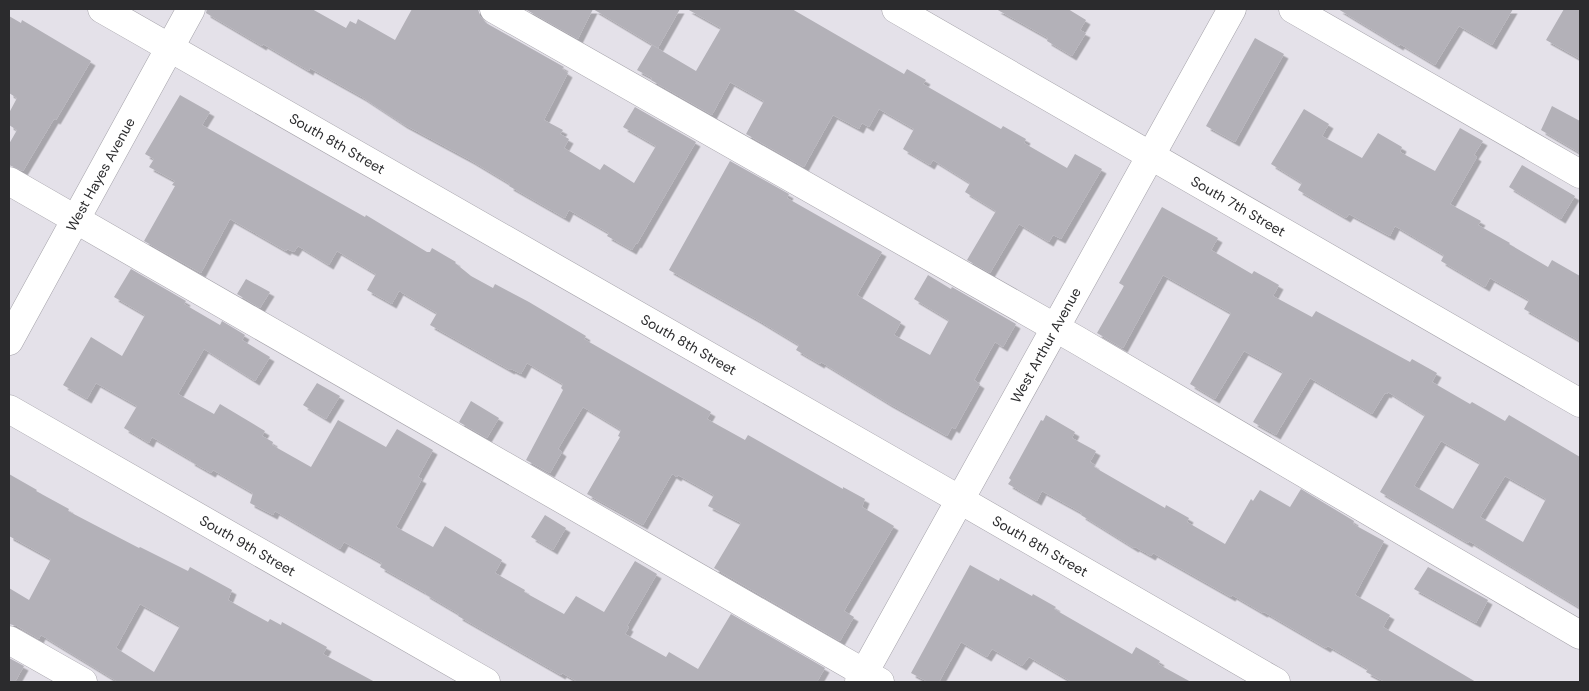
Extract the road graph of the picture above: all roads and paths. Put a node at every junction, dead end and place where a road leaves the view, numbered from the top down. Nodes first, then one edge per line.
1 (102, 9) edge
2 (191, 9) edge
3 (494, 9) edge
4 (896, 9) edge
5 (1232, 9) edge
6 (1293, 9) edge
7 (169, 48) junction
8 (1150, 156) junction
9 (1580, 174) edge
10 (9, 181) edge
11 (75, 219) junction
12 (1055, 328) junction
13 (9, 341) edge
14 (1580, 403) edge
15 (9, 409) edge
16 (960, 499) junction
17 (1580, 635) edge
18 (9, 640) edge
19 (868, 679) edge
20 (83, 682) edge
21 (486, 682) edge
22 (1276, 682) edge

1 - 7 street, South 8th Street
2 - 7 street, West Hayes Avenue
3 - 12 street
4 - 8 street, South 7th Street
5 - 8 street, West Arthur Avenue
6 - 9 street
7 - 11 street, West Hayes Avenue
7 - 16 street, South 8th Street
8 - 12 street, West Arthur Avenue
8 - 14 street, South 7th Street
10 - 11 street
11 - 13 street, West Hayes Avenue
11 - 19 street
12 - 16 street, West Arthur Avenue
12 - 17 street
15 - 21 street, South 9th Street
16 - 19 street, West Arthur Avenue
16 - 22 street, South 8th Street
18 - 20 street

